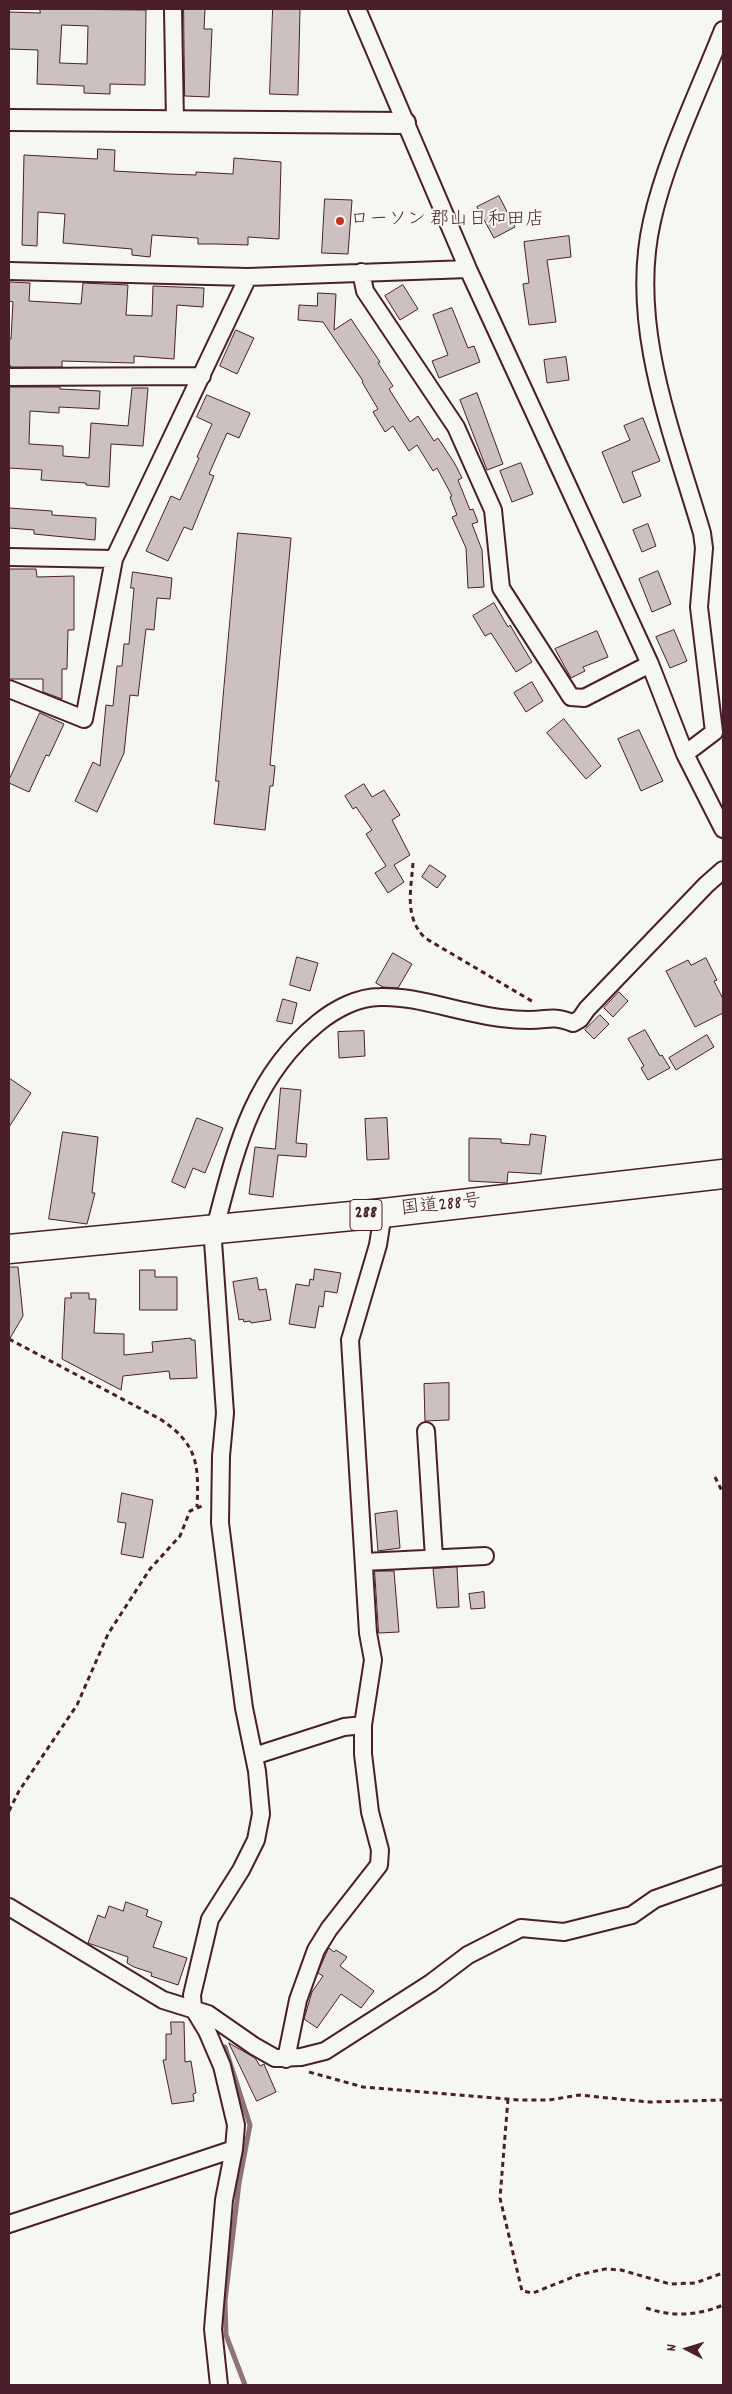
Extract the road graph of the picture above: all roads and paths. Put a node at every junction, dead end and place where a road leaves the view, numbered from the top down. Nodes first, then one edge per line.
1 (174, 9) edge
2 (357, 9) edge
3 (723, 30) edge
4 (9, 120) edge
5 (175, 122) junction
6 (405, 123) junction
7 (468, 268) junction
8 (9, 271) edge
9 (361, 272) junction
10 (248, 276) junction
11 (202, 376) junction
12 (9, 377) edge
13 (9, 557) edge
14 (114, 559) junction
15 (650, 664) junction
16 (9, 689) edge
17 (685, 754) junction
18 (723, 829) edge
19 (413, 863) dead end
20 (723, 870) edge
21 (557, 1017) junction
22 (723, 1174) edge
23 (723, 1190) edge
24 (383, 1217) junction
25 (214, 1234) junction
26 (9, 1249) edge
27 (9, 1262) edge
28 (9, 1338) edge
29 (426, 1431) dead end
30 (715, 1477) dead end
31 (723, 1492) edge
32 (219, 1502) junction
33 (197, 1507) junction
34 (485, 1556) dead end
35 (434, 1558) junction
36 (364, 1562) junction
37 (363, 1725) junction
38 (254, 1756) junction
39 (9, 1811) edge
40 (723, 1875) edge
41 (9, 1907) edge
42 (194, 2008) junction
43 (293, 2058) junction
44 (508, 2099) junction
45 (723, 2100) edge
46 (234, 2149) junction
47 (9, 2224) edge
48 (723, 2273) edge
49 (723, 2305) edge
50 (646, 2308) dead end
51 (219, 2385) edge

1 - 5 street
2 - 6 street
3 - 17 street
4 - 5 street
5 - 6 street
6 - 7 street
7 - 9 street
7 - 15 street
8 - 10 street
9 - 10 street
9 - 15 street
10 - 11 street
11 - 12 street
11 - 14 street
13 - 14 street
14 - 16 street
15 - 17 street
17 - 18 street
19 - 21 path
20 - 21 street
21 - 25 street
22 - 24 highway, 国道288号 / 288
23 - 24 highway, 国道288号 / 288
24 - 25 highway, 国道288号 / 288
24 - 36 street
25 - 26 highway, 国道288号 / 288
25 - 27 highway, 国道288号 / 288
25 - 32 street
28 - 33 path
29 - 35 street
30 - 31 path
32 - 33 path
32 - 38 street
33 - 39 path
34 - 35 street
35 - 36 street
36 - 37 street
37 - 38 street
37 - 43 street
38 - 42 street
40 - 43 street
41 - 42 street
42 - 43 street
42 - 46 street
43 - 44 path
44 - 45 path
44 - 48 path
46 - 47 street
46 - 51 street
49 - 50 path

